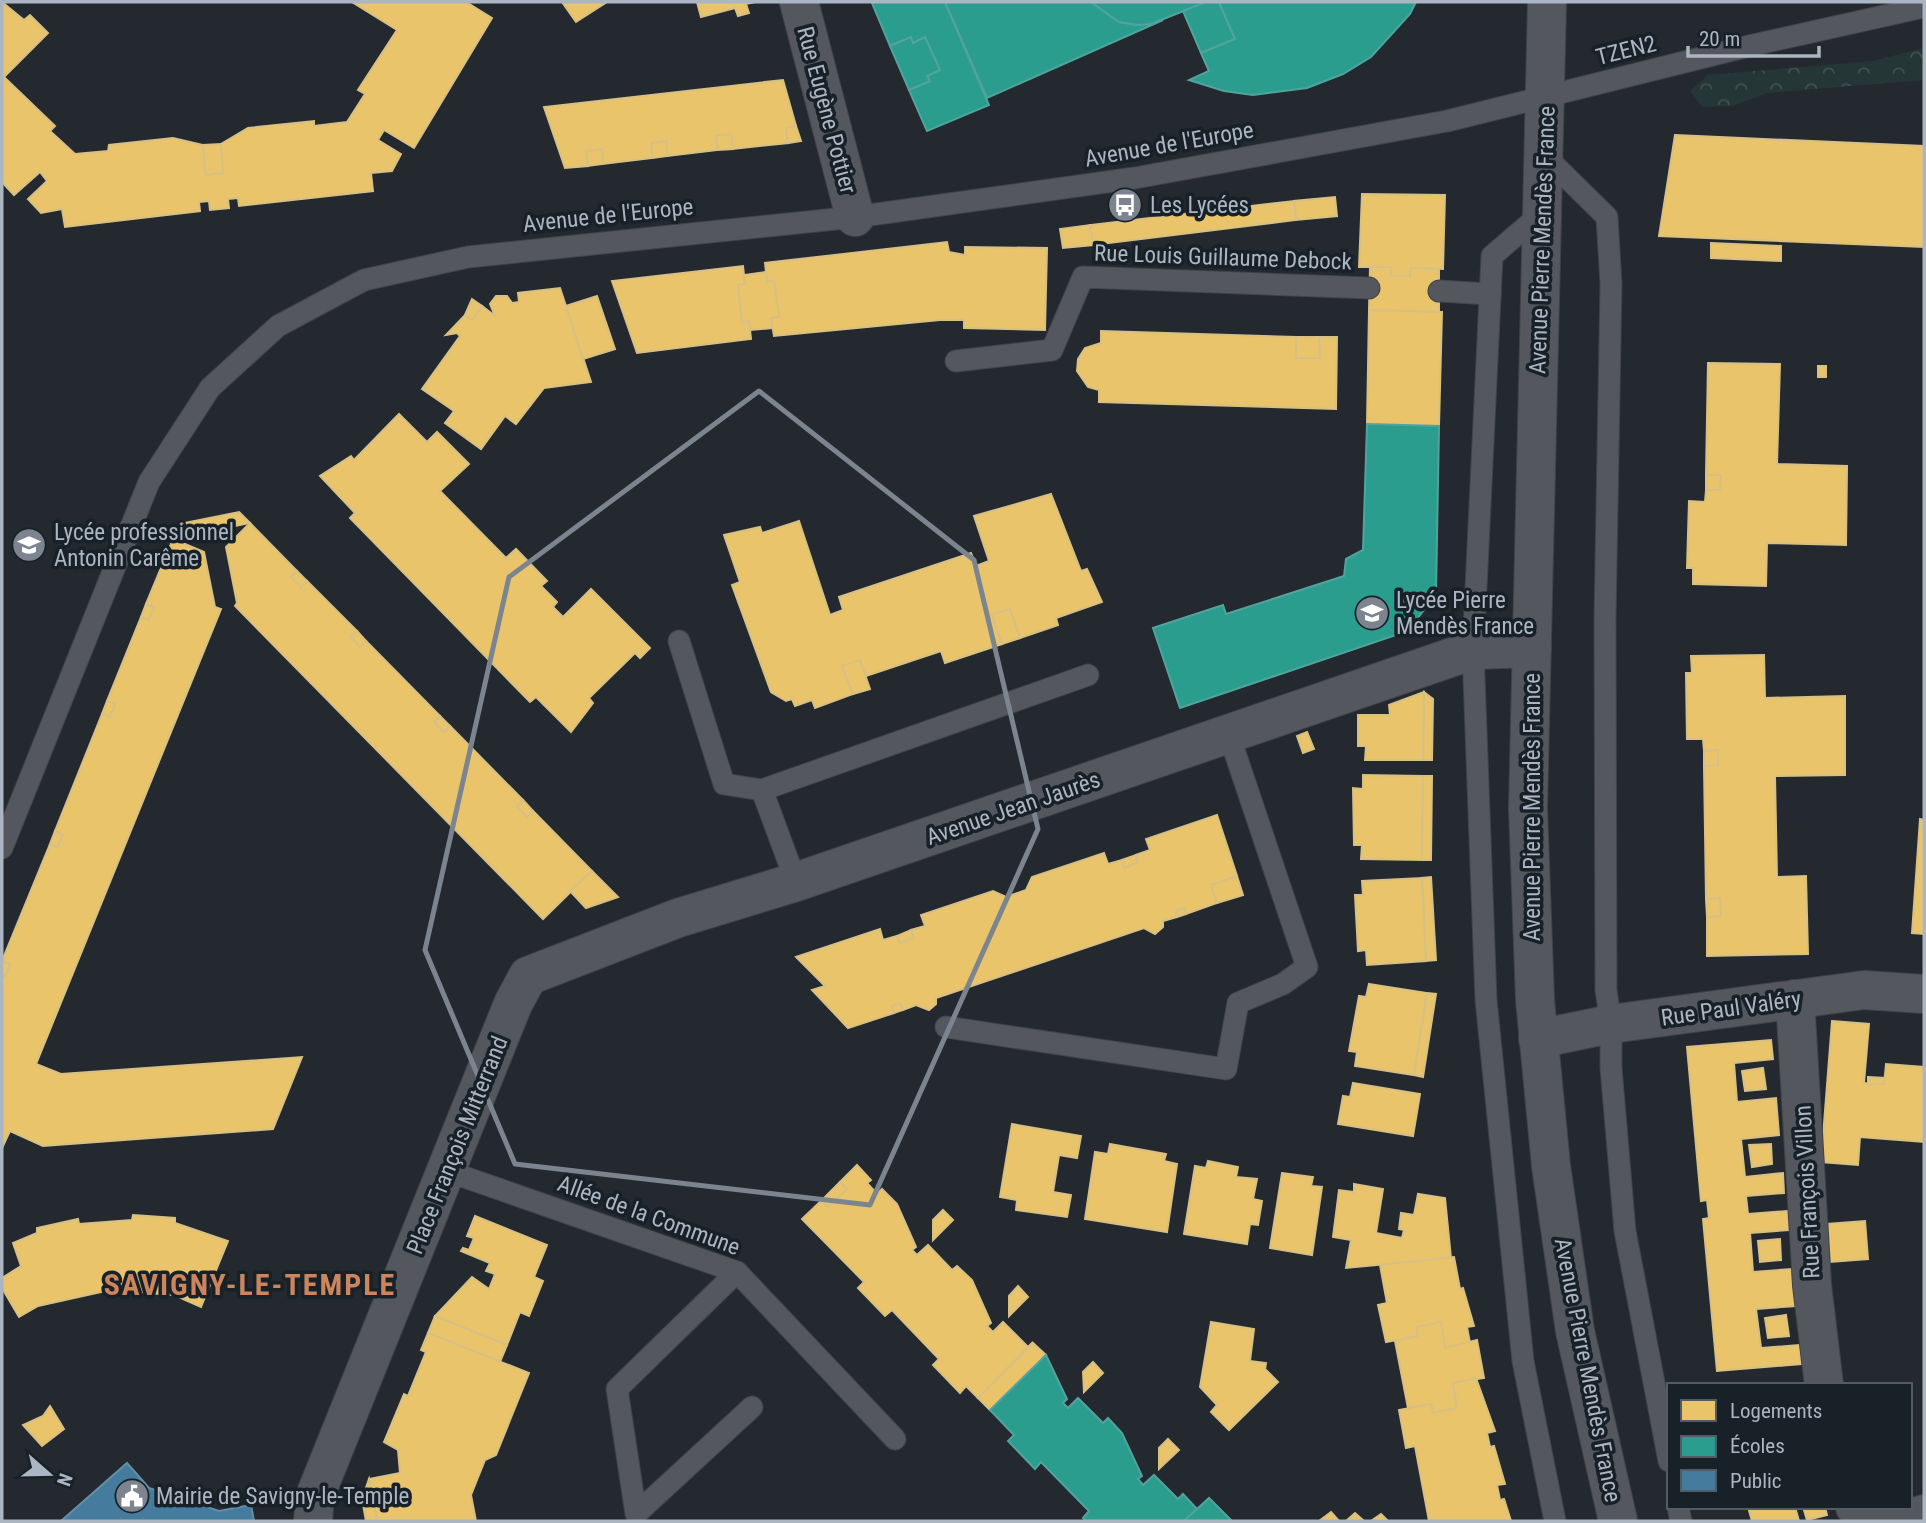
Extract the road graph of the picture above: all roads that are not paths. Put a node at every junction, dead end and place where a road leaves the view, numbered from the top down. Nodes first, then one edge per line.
1 (799, 2) edge
2 (1547, 2) edge
3 (1924, 7) edge
4 (1545, 97) junction
5 (1545, 156) junction
6 (1542, 213) junction
7 (855, 217) junction
8 (1369, 288) dead end
9 (1439, 291) dead end
10 (1490, 294) junction
11 (956, 361) dead end
12 (679, 641) dead end
13 (1532, 648) junction
14 (1473, 650) junction
15 (1088, 675) dead end
16 (1229, 735) junction
17 (762, 790) junction
18 (2, 848) edge
19 (796, 882) junction
20 (1924, 994) edge
21 (1796, 999) junction
22 (513, 1004) joint
23 (1611, 1024) junction
24 (946, 1027) dead end
25 (1538, 1039) junction
26 (447, 1171) junction
27 (737, 1272) junction
28 (1824, 1383) edge
29 (752, 1407) dead end
30 (895, 1439) dead end
31 (1667, 1451) edge
32 (1860, 1509) edge
33 (1924, 1514) edge
34 (313, 1521) edge
35 (1555, 1521) edge
36 (1618, 1521) edge
37 (1888, 1521) edge
38 (1903, 1521) edge

1 - 7 street, Rue Eugène Pottier
2 - 4 street, Avenue Pierre Mendès France
3 - 4 lane, TZEN2
4 - 5 street, Avenue Pierre Mendès France
4 - 7 lane, Avenue de l'Europe
5 - 6 street, Avenue Pierre Mendès France
5 - 23 lane
6 - 10 lane
6 - 13 street, Avenue Pierre Mendès France
7 - 18 lane, Avenue de l'Europe
8 - 11 lane, Rue Louis Guillaume Debock
9 - 10 lane
10 - 14 lane
12 - 17 lane
13 - 14 street, Avenue Jean Jaurès
13 - 25 street, Avenue Pierre Mendès France
14 - 16 street, Avenue Jean Jaurès
14 - 35 lane
15 - 17 lane
16 - 19 street, Avenue Jean Jaurès
16 - 24 lane
17 - 19 lane
19 - 22 street, Avenue Jean Jaurès
20 - 21 street, Rue Paul Valéry
21 - 23 street, Rue Paul Valéry
21 - 28 street, Rue François Villon
22 - 26 street, Place François Mitterrand
23 - 25 street, Rue Paul Valéry
23 - 31 lane
25 - 36 street, Avenue Pierre Mendès France
26 - 27 lane, Allée de la Commune
26 - 34 street, Place François Mitterrand
27 - 29 lane
27 - 30 lane, Allée de la Commune
32 - 37 street
33 - 38 street

